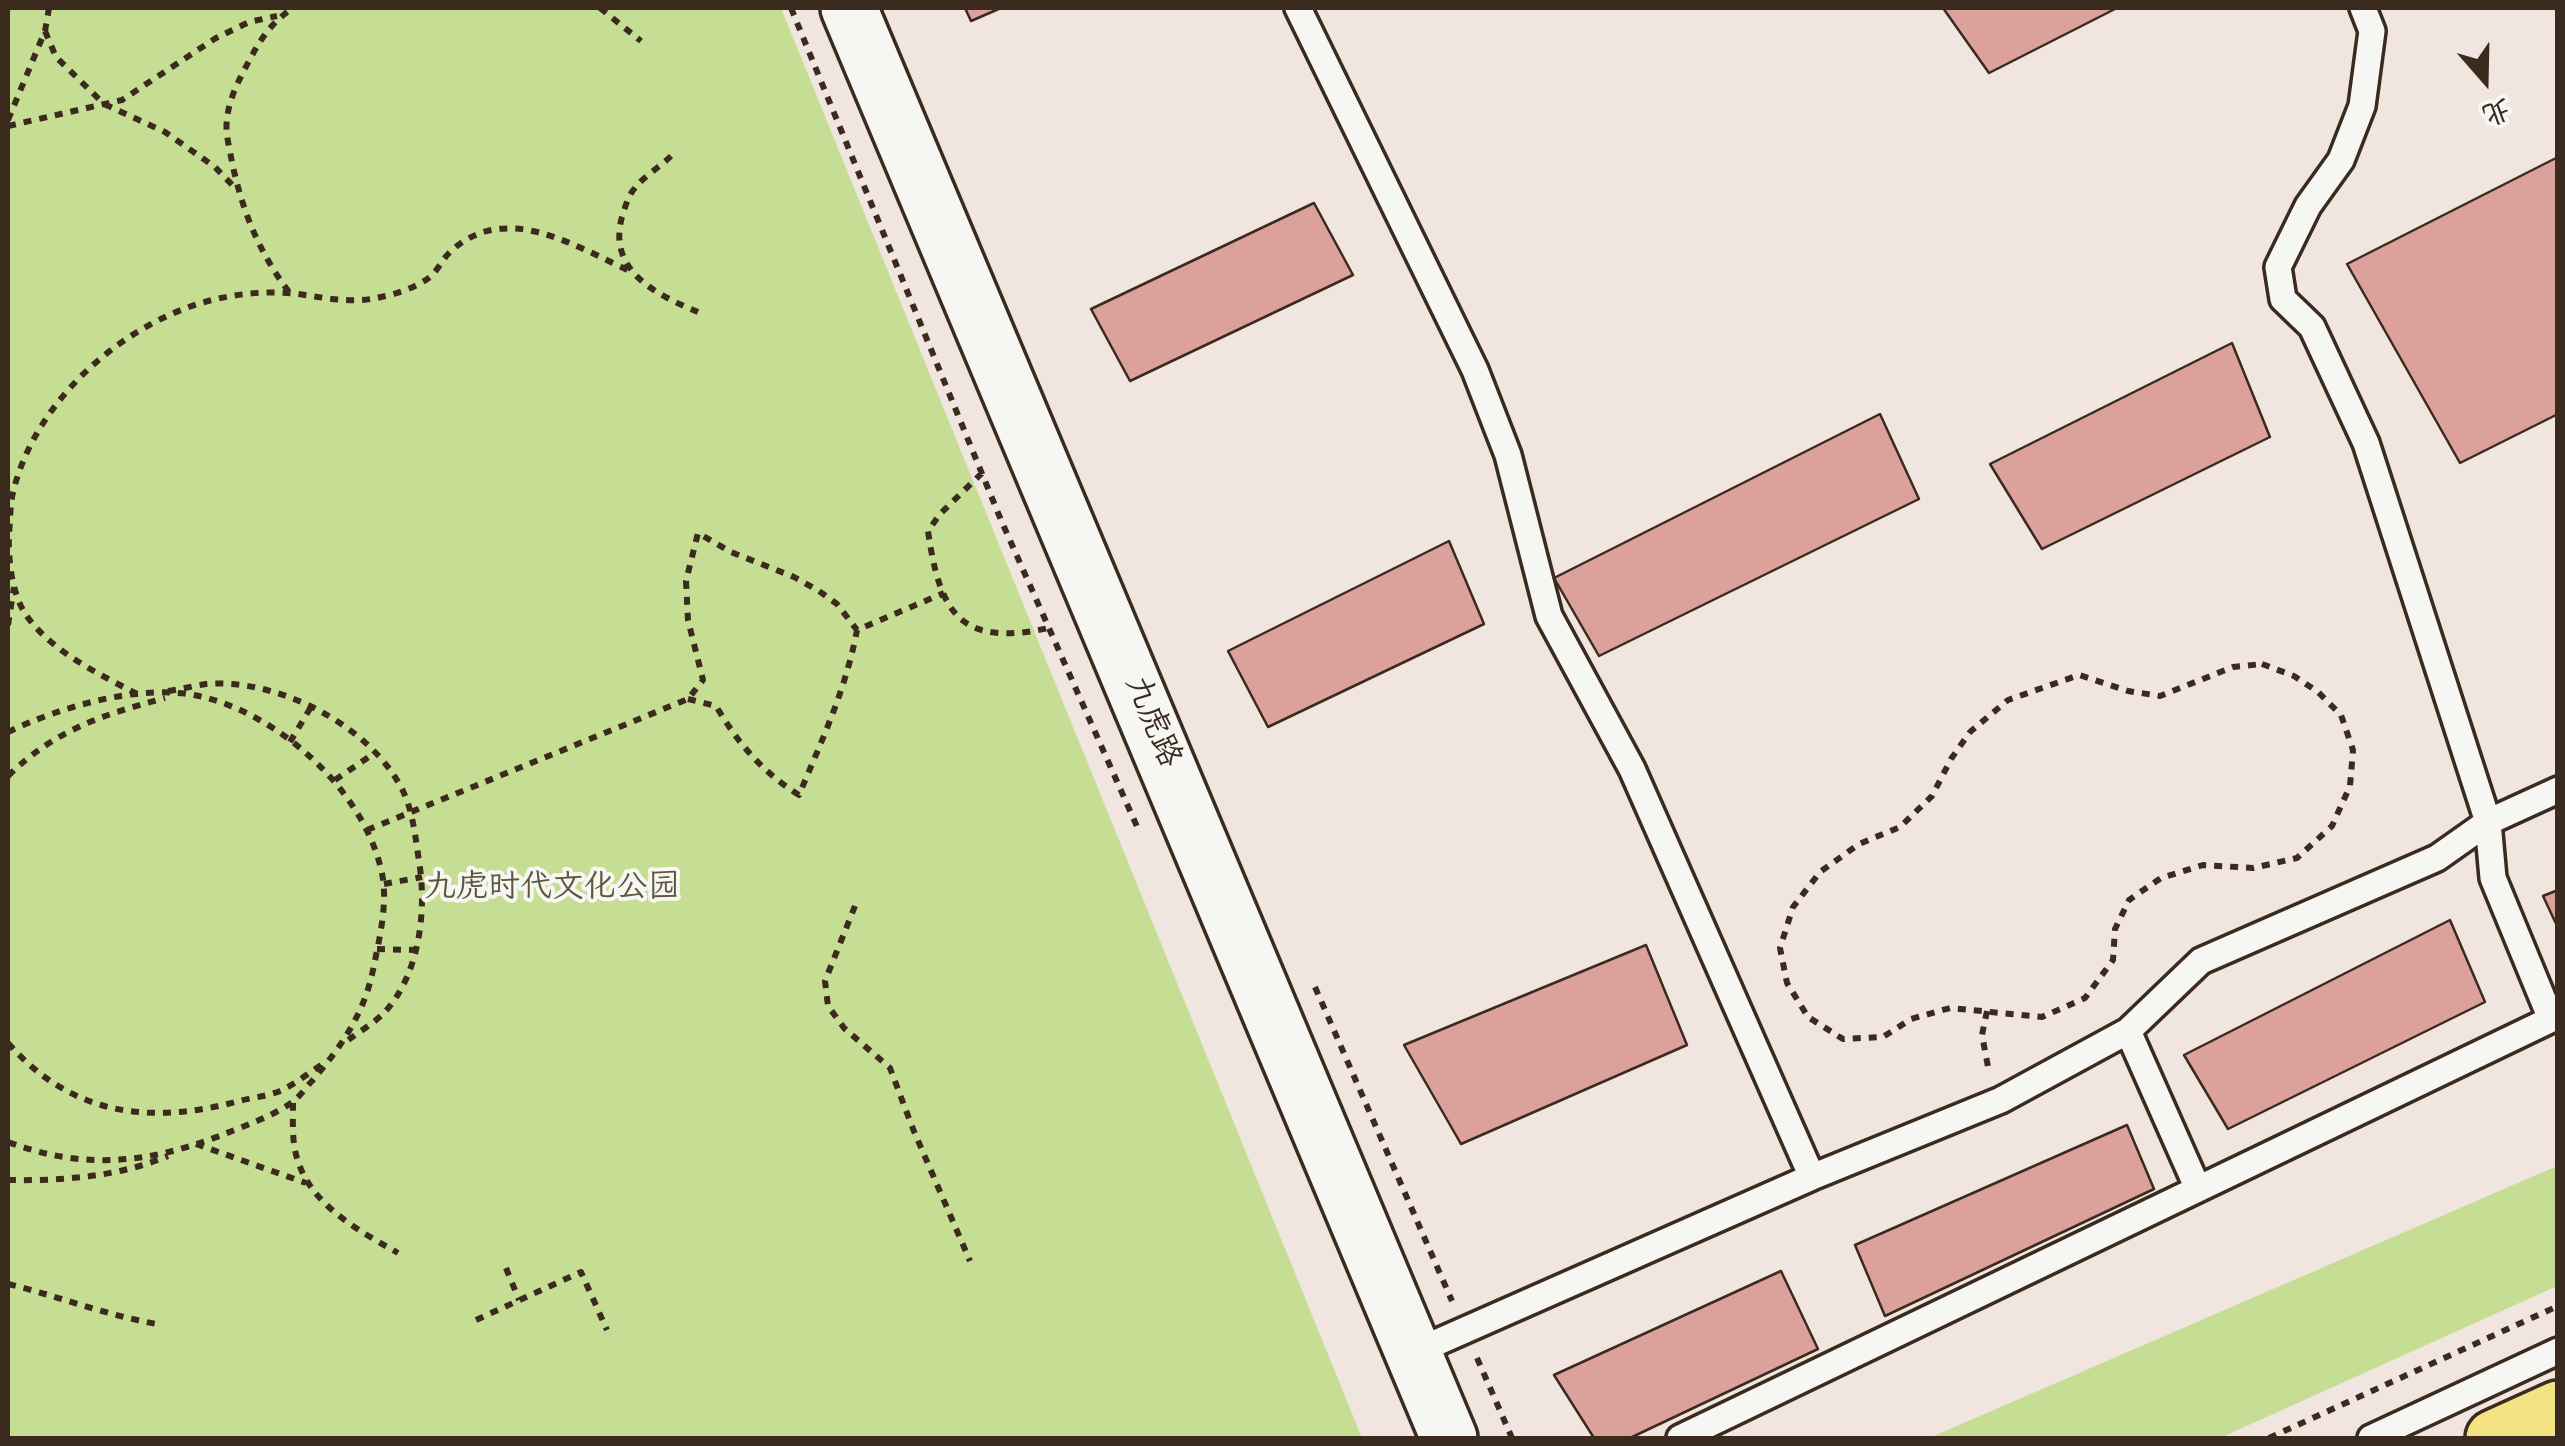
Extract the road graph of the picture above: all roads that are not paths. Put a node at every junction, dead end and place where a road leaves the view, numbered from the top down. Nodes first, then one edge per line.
1 (849, 8) edge
2 (1298, 8) edge
3 (2363, 8) edge
4 (2558, 790) edge
5 (2488, 822) junction
6 (2554, 1018) edge
7 (2128, 1031) junction
8 (1812, 1177) junction
9 (2198, 1189) junction
10 (2558, 1351) edge
11 (1413, 1353) junction
12 (2558, 1409) edge
13 (1448, 1438) edge
14 (1680, 1438) edge
15 (2371, 1438) edge
16 (2494, 1438) edge

1 - 11 street, 九虎路
2 - 8 lane
3 - 5 lane
4 - 5 lane
5 - 6 lane
5 - 7 lane
6 - 9 lane
7 - 8 lane
7 - 9 lane
8 - 11 lane
9 - 14 lane
10 - 15 lane
11 - 13 street, 九虎路
12 - 16 highway

